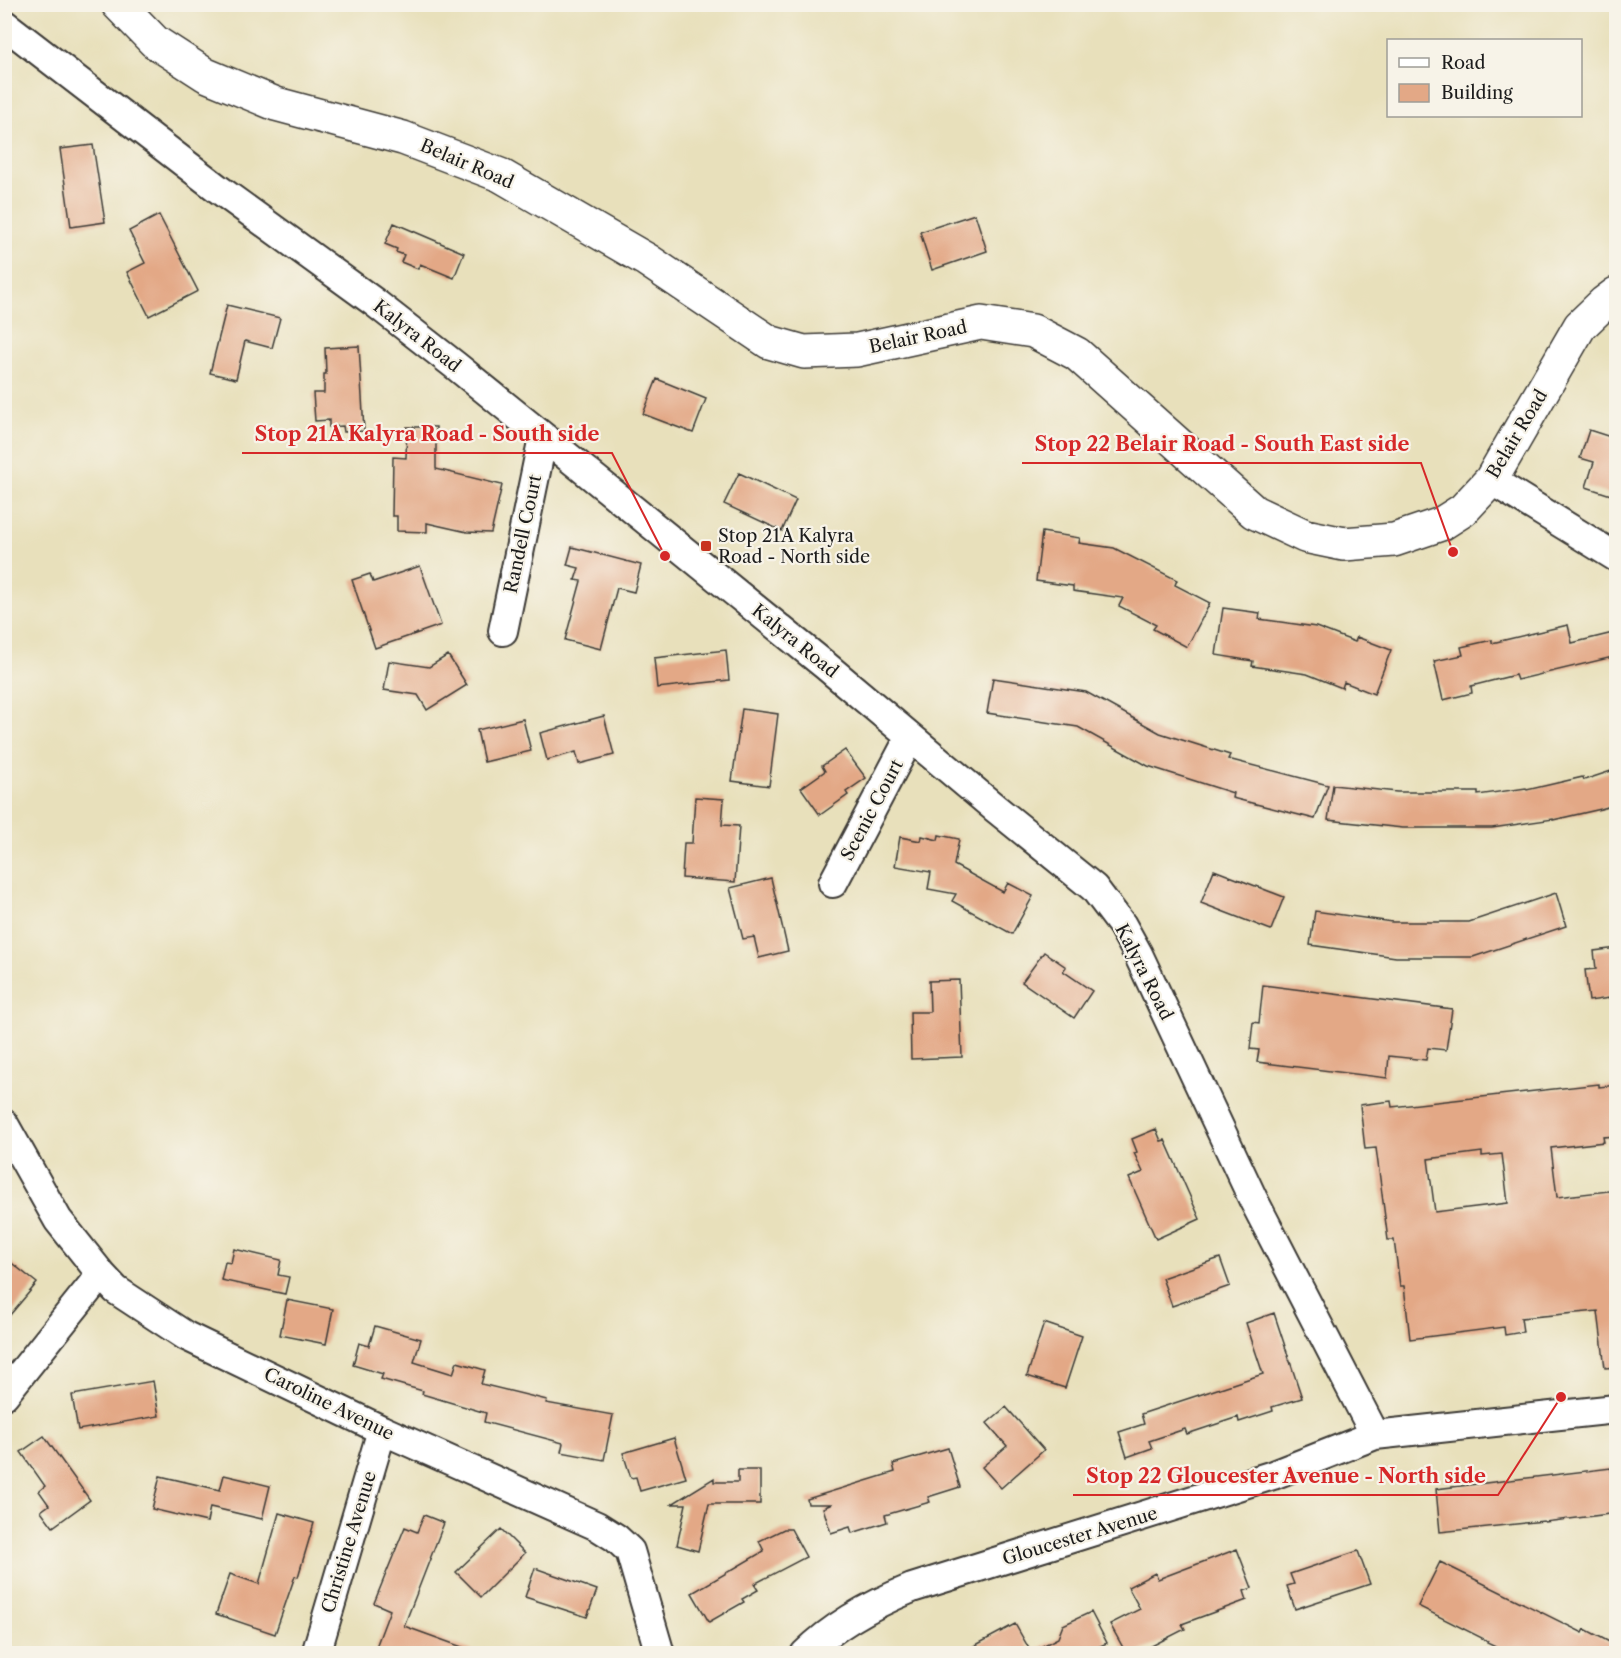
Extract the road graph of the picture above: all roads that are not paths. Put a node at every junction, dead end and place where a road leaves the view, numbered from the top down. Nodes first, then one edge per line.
1 (118, 4) edge
2 (4, 24) edge
3 (1617, 294) edge
4 (543, 437) junction
5 (1491, 480) junction
6 (1617, 557) edge
7 (502, 631) dead end
8 (910, 737) junction
9 (833, 883) dead end
10 (4, 1124) edge
11 (101, 1274) junction
12 (4, 1395) edge
13 (1617, 1409) edge
14 (382, 1431) junction
15 (1375, 1435) junction
16 (316, 1653) edge
17 (660, 1653) edge
18 (805, 1653) edge

1 - 5 main road, Belair Road
2 - 4 street, Kalyra Road
3 - 5 main road, Belair Road
4 - 7 street, Randell Court
4 - 8 street, Kalyra Road
5 - 6 street
8 - 9 street, Scenic Court
8 - 15 street, Kalyra Road
10 - 11 street, Caroline Avenue
11 - 12 street
11 - 14 street, Caroline Avenue
13 - 15 street, Gloucester Avenue
14 - 16 street, Christine Avenue
14 - 17 street, Caroline Avenue
15 - 18 street, Gloucester Avenue

